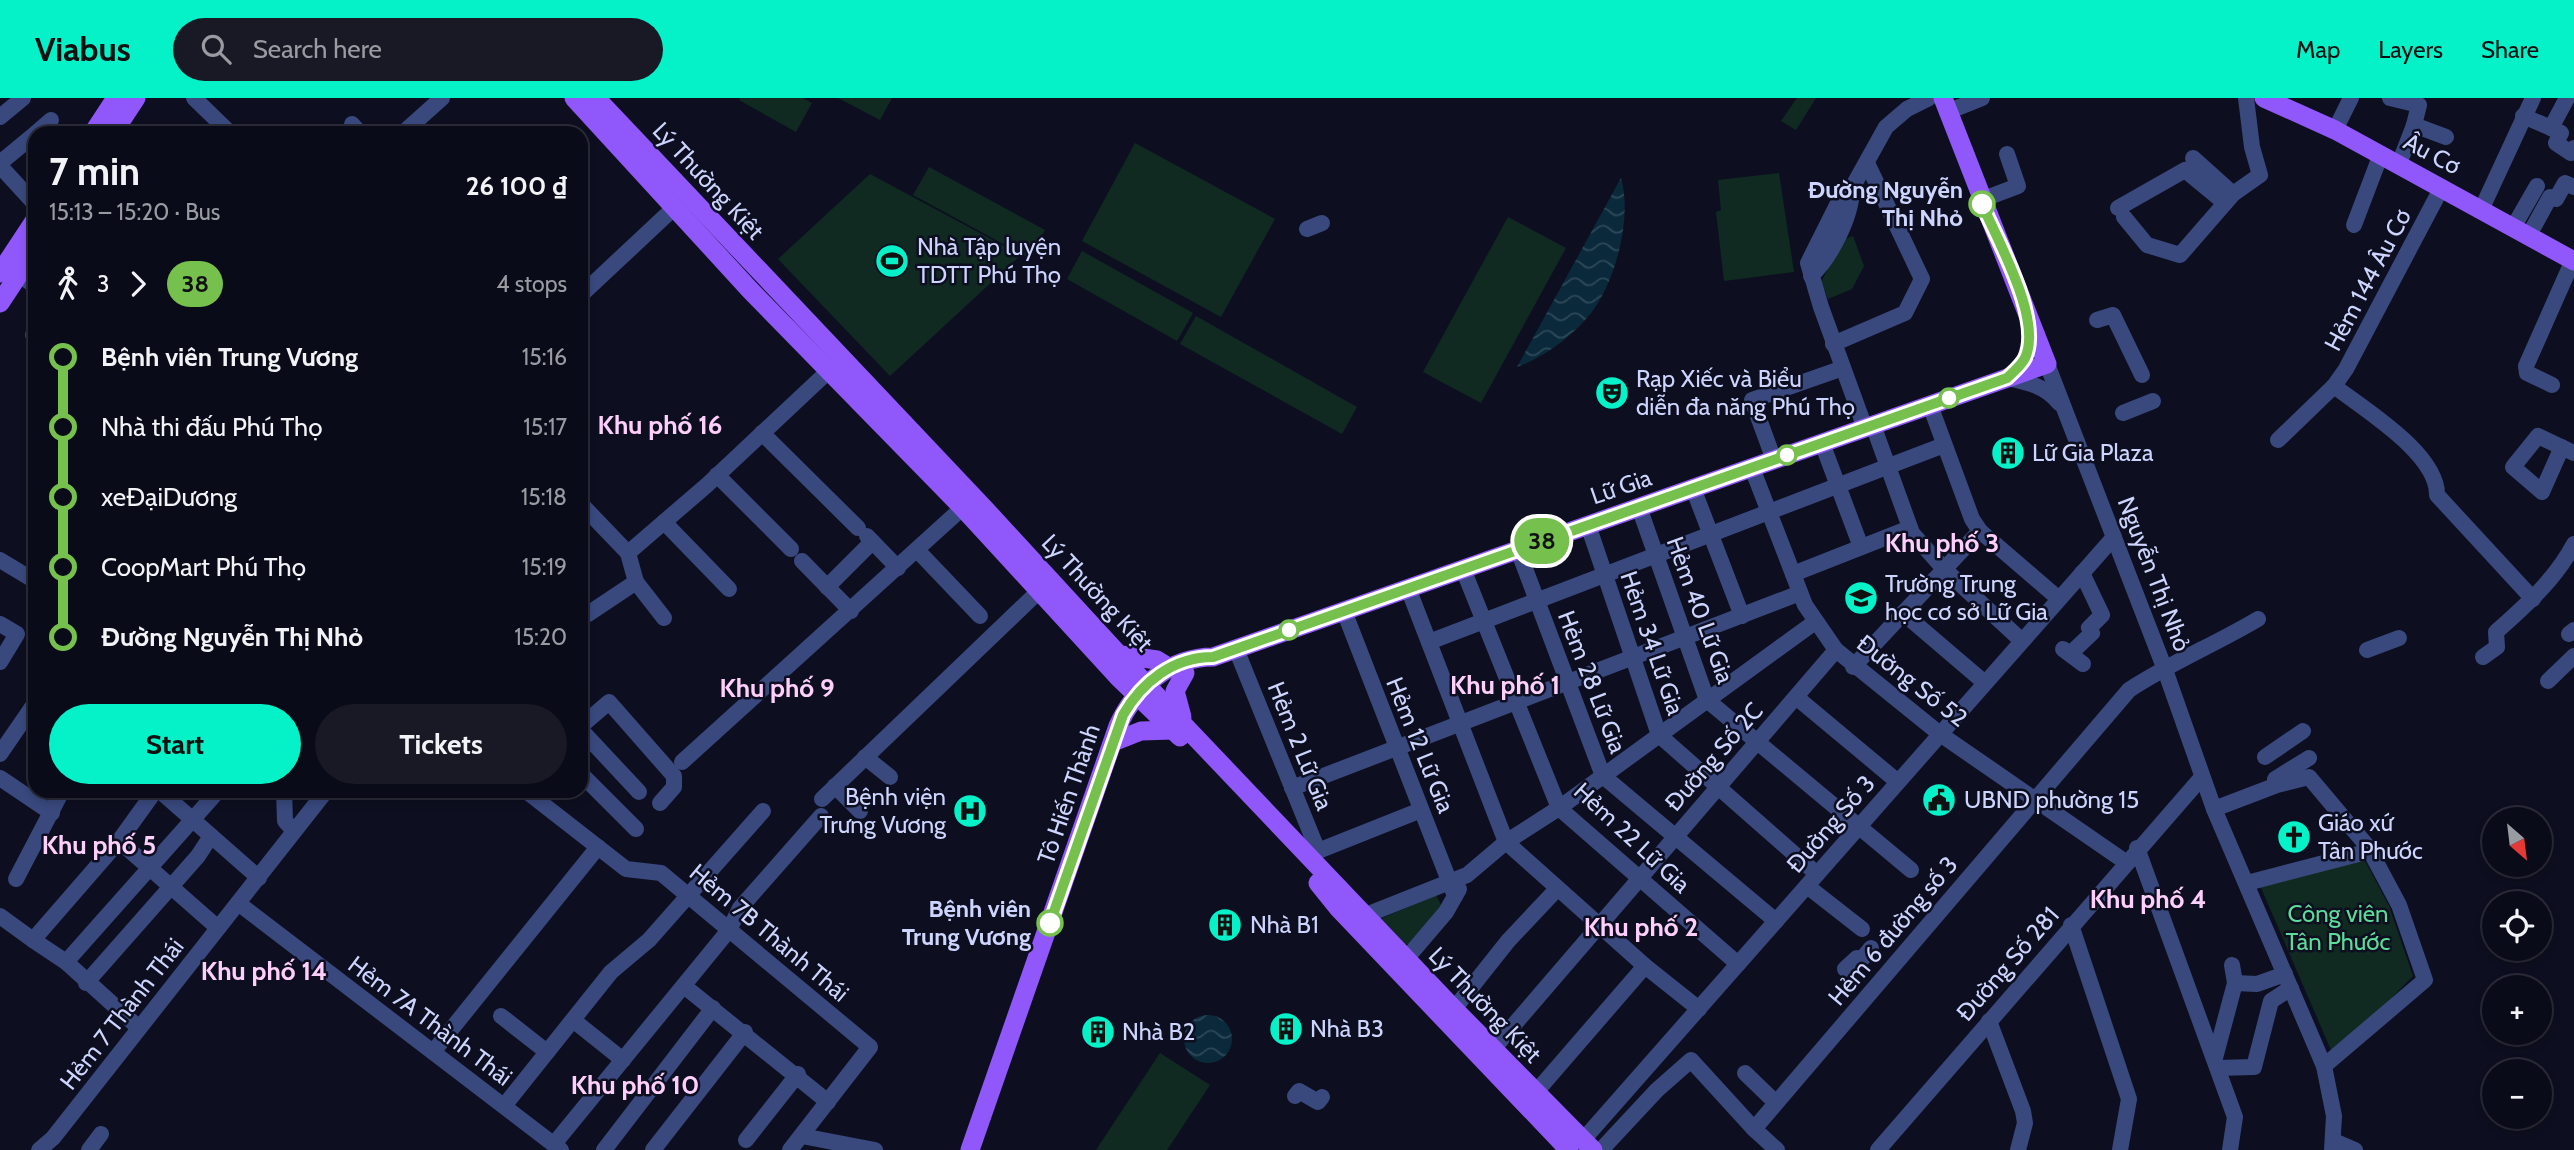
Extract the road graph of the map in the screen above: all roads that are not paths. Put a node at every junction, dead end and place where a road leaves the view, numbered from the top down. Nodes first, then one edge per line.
1 (23, 98) edge
2 (116, 98) edge
3 (136, 98) edge
4 (194, 98) edge
5 (442, 98) edge
6 (574, 98) edge
7 (596, 98) edge
8 (1929, 98) edge
9 (1982, 98) edge
10 (2246, 98) edge
11 (2264, 98) edge
12 (2351, 98) edge
13 (2390, 98) edge
14 (2533, 98) edge
15 (2567, 98) edge
16 (1945, 105) edge
17 (2523, 116) junction
18 (0, 117) edge
19 (51, 120) dead end
20 (2414, 125) junction
21 (44, 126) edge
22 (98, 126) edge
23 (118, 126) edge
24 (223, 126) edge
25 (411, 126) edge
26 (2551, 128) junction
27 (2335, 130) junction
28 (2446, 138) dead end
29 (28, 139) edge
30 (2574, 148) edge
31 (2007, 154) dead end
32 (2381, 154) junction
33 (2193, 158) dead end
34 (1867, 163) junction
35 (2399, 164) junction
36 (0, 165) edge
37 (2537, 186) dead end
38 (2442, 187) junction
39 (2574, 187) edge
40 (28, 196) edge
41 (2229, 199) junction
42 (1980, 200) junction
43 (676, 206) junction
44 (2482, 208) junction
45 (2354, 225) dead end
46 (2522, 231) junction
47 (28, 233) edge
48 (28, 255) edge
49 (2574, 260) edge
50 (8, 270) edge
51 (28, 282) edge
52 (588, 288) edge
53 (0, 303) edge
54 (2029, 320) junction
55 (2097, 320) dead end
56 (1833, 344) junction
57 (2047, 364) junction
58 (835, 365) junction
59 (1843, 368) junction
60 (2142, 375) dead end
61 (2007, 378) junction
62 (2552, 385) dead end
63 (2331, 389) junction
64 (2153, 401) dead end
65 (1930, 405) junction
66 (2064, 409) junction
67 (2123, 414) dead end
68 (1869, 426) junction
69 (762, 433) junction
70 (2278, 440) dead end
71 (1822, 443) junction
72 (1944, 445) junction
73 (1774, 460) junction
74 (1888, 465) junction
75 (1752, 467) junction
76 (717, 475) junction
77 (1838, 486) junction
78 (1693, 488) junction
79 (968, 502) junction
80 (1639, 507) junction
81 (588, 511) edge
82 (1769, 511) junction
83 (664, 522) junction
84 (1588, 525) junction
85 (1910, 528) junction
86 (1980, 531) junction
87 (1710, 534) junction
88 (865, 535) junction
89 (2113, 537) junction
90 (2574, 544) edge
91 (1861, 547) junction
92 (917, 550) junction
93 (1518, 550) junction
94 (628, 553) junction
95 (1655, 555) junction
96 (0, 560) edge
97 (898, 568) junction
98 (1464, 569) junction
99 (1944, 569) junction
100 (2082, 573) junction
101 (1604, 574) junction
102 (1793, 574) junction
103 (28, 577) edge
104 (636, 582) junction
105 (827, 587) junction
106 (1408, 588) junction
107 (729, 589) dead end
108 (1038, 592) junction
109 (1800, 593) junction
110 (2059, 599) junction
111 (2533, 599) junction
112 (1537, 600) junction
113 (851, 611) junction
114 (1344, 611) junction
115 (588, 613) edge
116 (1903, 613) junction
117 (980, 616) dead end
118 (1742, 616) junction
119 (664, 618) dead end
120 (2258, 619) dead end
121 (1484, 622) junction
122 (1815, 622) junction
123 (0, 624) edge
124 (1685, 638) junction
125 (2399, 638) dead end
126 (2022, 641) junction
127 (1429, 642) junction
128 (1236, 649) junction
129 (1836, 650) junction
130 (2367, 650) dead end
131 (1121, 655) junction
132 (2072, 656) dead end
133 (2574, 656) edge
134 (2483, 657) dead end
135 (1632, 658) junction
136 (0, 662) edge
137 (1853, 667) junction
138 (2164, 667) junction
139 (1159, 679) junction
140 (2548, 681) dead end
141 (1568, 683) junction
142 (1985, 683) junction
143 (1796, 697) junction
144 (1707, 700) junction
145 (1517, 703) junction
146 (28, 713) edge
147 (588, 722) edge
148 (1461, 725) junction
149 (1181, 730) junction
150 (2304, 731) dead end
151 (1940, 734) junction
152 (1659, 735) junction
153 (588, 736) edge
154 (1113, 742) junction
155 (1757, 742) junction
156 (1396, 747) junction
157 (0, 754) edge
158 (865, 757) junction
159 (2265, 757) dead end
160 (2309, 758) dead end
161 (682, 762) dead end
162 (1603, 776) junction
163 (890, 777) dead end
164 (2202, 777) junction
165 (0, 778) edge
166 (2275, 779) dead end
167 (588, 781) edge
168 (1898, 782) junction
169 (835, 786) junction
170 (1292, 788) junction
171 (1717, 789) junction
172 (639, 792) dead end
173 (28, 797) edge
174 (29, 798) edge
175 (59, 798) edge
176 (150, 798) edge
177 (168, 798) edge
178 (212, 798) edge
179 (284, 798) edge
180 (320, 798) edge
181 (535, 798) edge
182 (822, 799) dead end
183 (2035, 799) junction
184 (660, 803) dead end
185 (1559, 808) junction
186 (2214, 809) junction
187 (1421, 810) junction
188 (763, 811) dead end
189 (860, 811) dead end
190 (52, 814) junction
191 (821, 816) dead end
192 (194, 819) junction
193 (1860, 825) junction
194 (636, 829) dead end
195 (293, 830) junction
196 (211, 836) junction
197 (1675, 837) junction
198 (120, 841) junction
199 (1506, 842) junction
200 (598, 847) junction
201 (2137, 848) junction
202 (2370, 851) junction
203 (1314, 854) junction
204 (2127, 863) junction
205 (151, 866) junction
206 (1911, 870) dead end
207 (259, 878) junction
208 (1640, 878) junction
209 (16, 879) dead end
210 (1812, 880) junction
211 (2247, 883) junction
212 (171, 884) junction
213 (1452, 889) junction
214 (1557, 889) junction
215 (687, 894) junction
216 (238, 903) junction
217 (0, 916) edge
218 (1358, 919) junction
219 (1776, 921) junction
220 (2071, 925) junction
221 (1599, 926) junction
222 (218, 928) junction
223 (1862, 929) dead end
224 (729, 930) junction
225 (33, 940) junction
226 (66, 962) junction
227 (1738, 964) junction
228 (1401, 965) junction
229 (2232, 965) dead end
230 (1645, 966) junction
231 (1845, 969) dead end
232 (1884, 976) junction
233 (2288, 981) junction
234 (86, 982) junction
235 (2235, 983) junction
236 (684, 986) junction
237 (713, 1008) junction
238 (1454, 1009) junction
239 (1699, 1009) junction
240 (501, 1016) dead end
241 (573, 1020) junction
242 (1989, 1021) junction
243 (139, 1028) junction
244 (745, 1032) junction
245 (2263, 1033) junction
246 (2280, 1037) dead end
247 (1494, 1048) junction
248 (433, 1052) junction
249 (547, 1052) junction
250 (623, 1060) junction
251 (2217, 1063) junction
252 (2325, 1066) junction
253 (1745, 1073) dead end
254 (798, 1074) junction
255 (1536, 1092) junction
256 (1295, 1096) dead end
257 (1322, 1097) dead end
258 (828, 1102) junction
259 (1776, 1103) junction
260 (504, 1107) junction
261 (1754, 1129) junction
262 (102, 1134) dead end
263 (802, 1136) junction
264 (746, 1140) dead end
265 (2333, 1146) edge
266 (557, 1147) edge
267 (1587, 1148) edge
268 (39, 1150) edge
269 (89, 1150) edge
270 (604, 1150) edge
271 (653, 1150) edge
272 (790, 1150) edge
273 (875, 1150) edge
274 (970, 1150) edge
275 (1777, 1150) edge
276 (1878, 1150) edge
277 (2018, 1150) edge
278 (2120, 1150) edge
279 (2230, 1150) edge
280 (2355, 1150) edge

1 - 18 street
2 - 22 main road
3 - 23 main road
4 - 24 street
5 - 25 street
6 - 43 main road, Lý Thường Kiệt
7 - 58 main road, Lý Thường Kiệt
8 - 34 street
9 - 16 street
10 - 41 street
11 - 27 main road, Âu Cơ
12 - 27 street
13 - 20 street
14 - 17 street
15 - 26 street
16 - 42 main road, Nguyễn Thị Nhỏ
17 - 26 street
17 - 44 street
19 - 21 street
20 - 28 street
20 - 35 street
26 - 30 street
27 - 32 main road, Âu Cơ
29 - 36 street
31 - 42 street
32 - 35 main road, Âu Cơ
32 - 45 street
33 - 41 street
34 - 56 street
34 - 56 street
35 - 38 main road, Âu Cơ
36 - 40 street
37 - 46 street
38 - 44 main road, Âu Cơ
38 - 63 street, Hẻm 144 Âu Cơ
39 - 46 street
41 - 41 street
42 - 54 main road, Nguyễn Thị Nhỏ
43 - 52 street
43 - 58 main road, Lý Thường Kiệt
44 - 46 main road, Âu Cơ
46 - 49 main road, Âu Cơ
47 - 50 main road
48 - 50 main road
49 - 62 street
50 - 51 street
50 - 53 main road
54 - 57 main road, Nguyễn Thị Nhỏ
54 - 61 main road
55 - 60 street
56 - 59 street
57 - 61 main road, Lữ Gia
57 - 66 street, Nguyễn Thị Nhỏ
58 - 69 street
58 - 79 main road, Lý Thường Kiệt
59 - 68 street
59 - 73 street
61 - 65 main road, Lữ Gia
61 - 66 street
63 - 70 street, Hẻm 144 Âu Cơ
63 - 111 street
64 - 67 street
65 - 68 main road, Lữ Gia
65 - 72 street
66 - 89 street, Nguyễn Thị Nhỏ
68 - 71 main road, Lữ Gia
68 - 74 street
69 - 76 street
69 - 88 street
71 - 73 main road, Lữ Gia
71 - 77 street
72 - 74 street
72 - 86 street
73 - 75 main road, Lữ Gia
74 - 77 street
74 - 85 street
75 - 78 main road, Lữ Gia
75 - 82 street, Đường Số 52
76 - 83 street
76 - 105 street
77 - 82 street
77 - 91 street
78 - 80 main road, Lữ Gia
78 - 87 street
79 - 92 street
79 - 108 main road, Lý Thường Kiệt
79 - 131 main road, Lý Thường Kiệt
80 - 84 main road, Lữ Gia
80 - 95 street, Hẻm 40 Lữ Gia
81 - 94 street
82 - 87 street
82 - 102 street, Đường Số 52
83 - 94 street
83 - 107 street
84 - 93 main road, Lữ Gia
84 - 101 street, Hẻm 34 Lữ Gia
85 - 91 street
85 - 99 street
86 - 99 street
86 - 110 street
87 - 95 street
87 - 118 street
88 - 97 street
88 - 105 street
89 - 100 street, Đường Số 3
89 - 138 street, Nguyễn Thị Nhỏ
90 - 111 street
91 - 102 street
92 - 97 street
92 - 117 street
93 - 98 main road, Lữ Gia
93 - 112 street, Hẻm 28 Lữ Gia
94 - 104 street
95 - 101 street
95 - 124 street, Hẻm 40 Lữ Gia
96 - 103 street
97 - 113 street
98 - 106 main road, Lữ Gia
98 - 121 street, Hẻm 22 Lữ Gia
99 - 116 street
99 - 126 street
100 - 110 street, Đường Số 3
100 - 132 street
101 - 112 street
101 - 135 street, Hẻm 34 Lữ Gia
102 - 109 street, Đường Số 52
104 - 115 street
104 - 119 street
105 - 113 street
106 - 114 main road, Lữ Gia
106 - 127 street
108 - 139 main road, Lý Thường Kiệt
108 - 158 street
109 - 118 street
109 - 122 street, Đường Số 52
110 - 126 street, Đường Số 3
111 - 134 street
112 - 121 street
112 - 141 street, Hẻm 28 Lữ Gia
113 - 161 street
114 - 128 main road, Lữ Gia
114 - 156 street, Hẻm 12 Lữ Gia
116 - 137 street
116 - 142 street
118 - 124 street
120 - 138 street, Hẻm 6 đường số 3
121 - 127 street
121 - 145 street, Hẻm 22 Lữ Gia
122 - 129 street, Đường Số 52
122 - 144 street
123 - 136 street
124 - 135 street
124 - 144 street, Hẻm 40 Lữ Gia
125 - 130 street
126 - 142 street, Đường Số 3
127 - 148 street
128 - 139 main road, Lữ Gia
128 - 170 street, Hẻm 2 Lữ Gia
129 - 137 street, Đường Số 52
129 - 143 street, Đường Số 2C
131 - 139 main road, Lý Thường Kiệt
131 - 139 main road
133 - 140 street
135 - 141 street
135 - 152 street, Hẻm 34 Lữ Gia
137 - 151 street, Đường Số 52
138 - 164 street, Nguyễn Thị Nhỏ
138 - 183 street, Hẻm 6 đường số 3
139 - 149 main road, Lý Thường Kiệt
139 - 149 main road
139 - 154 main road, Tô Hiến Thành
141 - 145 street
141 - 162 street, Hẻm 28 Lữ Gia
142 - 151 street, Đường Số 3
143 - 155 street, Đường Số 2C
143 - 168 street
144 - 152 street
144 - 155 street, Hẻm 40 Lữ Gia
145 - 148 street
145 - 185 street, Hẻm 22 Lữ Gia
146 - 157 street
147 - 184 street
148 - 156 street
148 - 199 street
149 - 154 main road
149 - 203 main road, Lý Thường Kiệt
149 - 218 main road, Lý Thường Kiệt
150 - 159 street
151 - 168 street, Đường Số 3
151 - 183 street, Đường Số 52
152 - 162 street
152 - 171 street, Hẻm 34 Lữ Gia
153 - 172 street
154 - 274 main road, Tô Hiến Thành
155 - 171 street, Đường Số 2C
155 - 193 street, Hẻm 40 Lữ Gia
156 - 170 street
156 - 187 street, Hẻm 12 Lữ Gia
158 - 163 street
158 - 169 street
160 - 166 street
162 - 185 street
162 - 197 street, Hẻm 28 Lữ Gia
164 - 186 street, Nguyễn Thị Nhỏ
164 - 201 street, Đường Số 281
165 - 173 street
167 - 194 street
168 - 193 street, Đường Số 3
169 - 182 street
169 - 189 street
170 - 203 street, Hẻm 2 Lữ Gia
171 - 197 street, Đường Số 2C
171 - 210 street, Hẻm 34 Lữ Gia
174 - 190 street
175 - 190 street
176 - 198 street
177 - 192 street
178 - 192 street
179 - 195 street
180 - 195 street, Hẻm 7 Thành Thái
181 - 200 street, Hẻm 7B Thành Thái
183 - 204 street, Đường Số 52
183 - 232 street, Hẻm 6 đường số 3
185 - 199 street
185 - 208 street, Hẻm 22 Lữ Gia
186 - 202 street
186 - 211 street, Nguyễn Thị Nhỏ
187 - 203 street
187 - 213 street, Hẻm 12 Lữ Gia
188 - 215 street
190 - 209 street
191 - 224 street
192 - 196 street
192 - 205 street
193 - 206 street, Hẻm 40 Lữ Gia
193 - 210 street, Đường Số 3
195 - 207 street, Hẻm 7 Thành Thái
196 - 207 street
196 - 212 street
197 - 208 street, Đường Số 2C
197 - 219 street, Hẻm 28 Lữ Gia
198 - 205 street
198 - 225 street
199 - 213 street
199 - 214 street
200 - 215 street, Hẻm 7B Thành Thái
200 - 248 street
201 - 204 street, Đường Số 281
201 - 251 street
202 - 211 street
202 - 252 street
203 - 218 main road, Lý Thường Kiệt
204 - 220 street, Đường Số 281
205 - 212 street
205 - 226 street
207 - 216 street, Hẻm 7 Thành Thái
208 - 221 street, Đường Số 2C
208 - 227 street, Hẻm 22 Lữ Gia
210 - 219 street, Đường Số 3
210 - 223 street, Hẻm 34 Lữ Gia
211 - 233 street, Nguyễn Thị Nhỏ
212 - 222 street
212 - 234 street
213 - 218 street
213 - 228 street
214 - 221 street
214 - 238 street
215 - 224 street, Hẻm 7B Thành Thái
215 - 241 street
216 - 222 street, Hẻm 7 Thành Thái
216 - 248 street, Hẻm 7A Thành Thái
217 - 225 street
218 - 228 main road, Lý Thường Kiệt
219 - 227 street, Đường Số 3
220 - 242 street, Đường Số 281
220 - 278 street
221 - 230 street
221 - 247 street, Đường Số 2C
222 - 243 street, Hẻm 7 Thành Thái
224 - 236 street
224 - 258 street, Hẻm 7B Thành Thái
225 - 226 street
226 - 234 street
227 - 239 street, Đường Số 3
228 - 238 main road, Lý Thường Kiệt
228 - 267 main road, Lý Thường Kiệt
229 - 235 street
230 - 239 street
230 - 255 street
231 - 232 street
232 - 259 street, Hẻm 6 đường số 3
233 - 235 street
233 - 245 street
233 - 252 street, Nguyễn Thị Nhỏ
234 - 243 street
235 - 251 street
236 - 237 street
236 - 250 street
237 - 244 street
237 - 270 street
238 - 247 main road, Lý Thường Kiệt
239 - 267 street, Đường Số 3
240 - 249 street
241 - 249 street
241 - 250 street
242 - 276 street, Đường Số 281
242 - 277 street
243 - 268 street, Hẻm 7 Thành Thái
244 - 254 street
244 - 271 street
245 - 246 street
245 - 251 street
247 - 255 main road, Lý Thường Kiệt
248 - 260 street, Hẻm 7A Thành Thái
249 - 260 street
250 - 266 street
251 - 279 street
252 - 265 street, Nguyễn Thị Nhỏ
253 - 259 street
254 - 258 street
254 - 264 street
255 - 267 main road, Lý Thường Kiệt
256 - 257 street
258 - 263 street
259 - 261 street, Hẻm 6 đường số 3
260 - 266 street, Hẻm 7A Thành Thái
261 - 267 street
261 - 275 street
262 - 269 street
263 - 272 street
263 - 273 street
265 - 280 street

